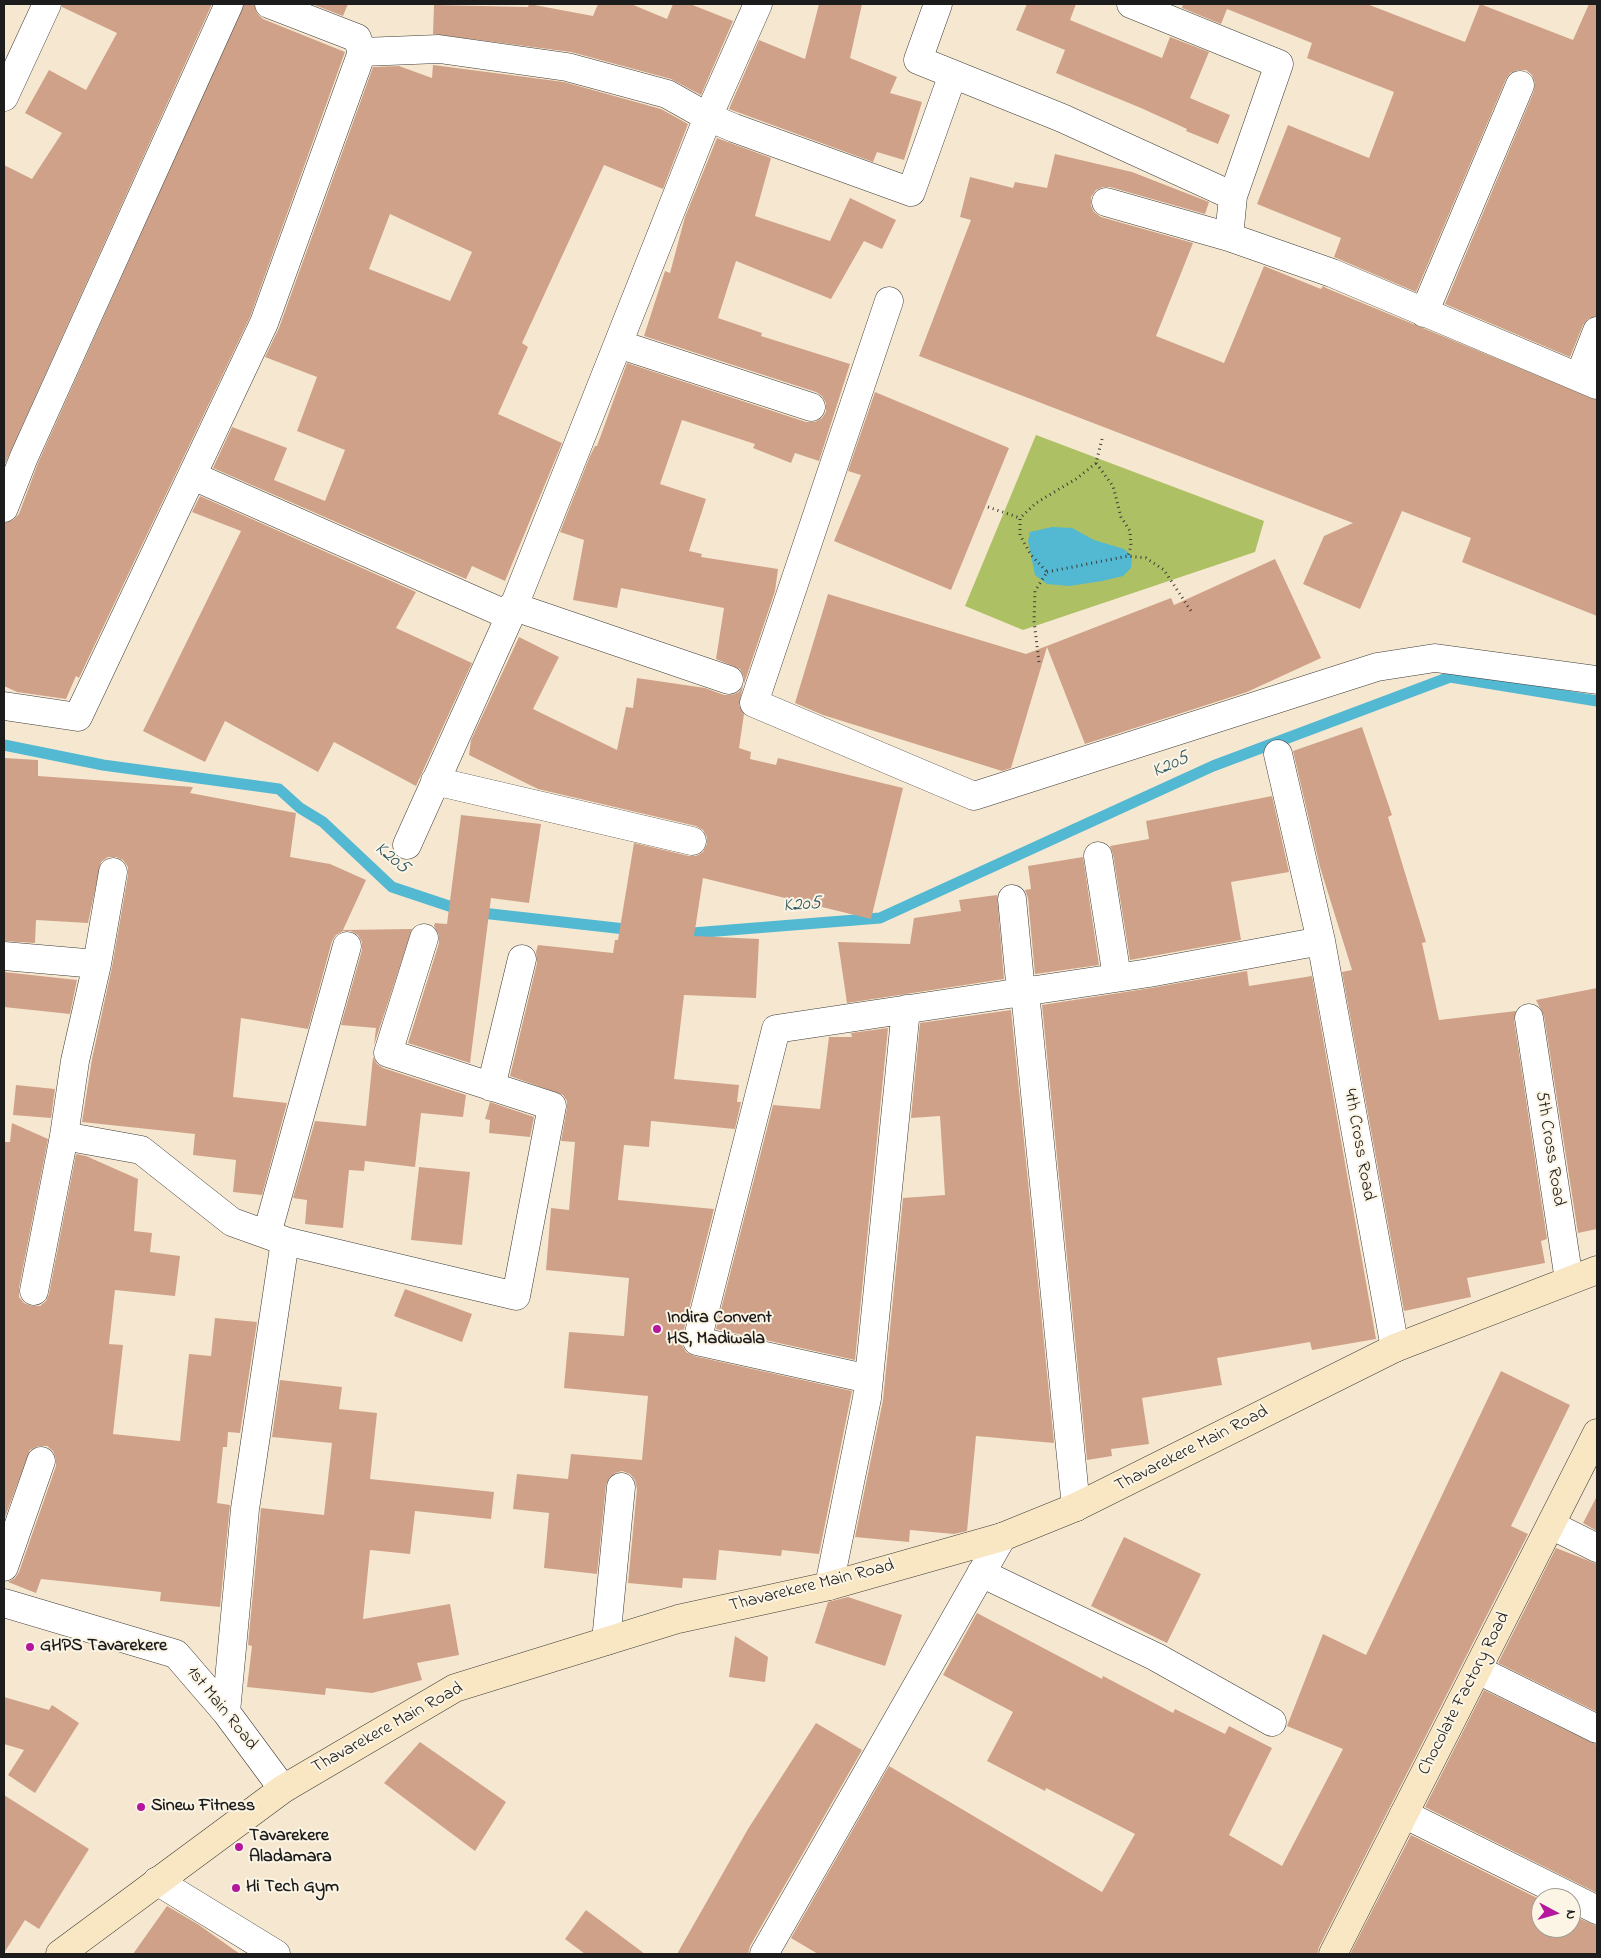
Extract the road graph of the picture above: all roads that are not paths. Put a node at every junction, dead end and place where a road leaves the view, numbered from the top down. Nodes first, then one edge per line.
1 (47, 4) edge
2 (230, 4) edge
3 (270, 4) edge
4 (758, 4) edge
5 (938, 4) edge
6 (1131, 4) edge
7 (362, 52) junction
8 (953, 74) junction
9 (1520, 85) dead end
10 (4, 97) edge
11 (708, 117) junction
12 (1233, 196) junction
13 (1106, 202) dead end
14 (1229, 237) junction
15 (889, 301) dead end
16 (1424, 313) junction
17 (1597, 331) edge
18 (618, 344) junction
19 (1588, 381) edge
20 (811, 407) dead end
21 (193, 476) junction
22 (4, 508) edge
23 (511, 611) junction
24 (729, 680) dead end
25 (1597, 680) edge
26 (4, 706) edge
27 (1278, 754) dead end
28 (435, 781) junction
29 (692, 841) dead end
30 (406, 844) dead end
31 (1098, 856) dead end
32 (113, 872) dead end
33 (1012, 900) dead end
34 (424, 938) dead end
35 (1321, 941) junction
36 (347, 946) dead end
37 (4, 956) edge
38 (522, 959) dead end
39 (97, 964) junction
40 (1117, 978) junction
41 (1023, 992) junction
42 (906, 1009) junction
43 (1529, 1018) dead end
44 (491, 1087) junction
45 (64, 1136) junction
46 (276, 1237) junction
47 (1597, 1270) edge
48 (1569, 1280) junction
49 (34, 1291) dead end
50 (1395, 1348) junction
51 (869, 1379) junction
52 (1597, 1433) edge
53 (41, 1461) dead end
54 (621, 1488) dead end
55 (1076, 1507) junction
56 (1551, 1525) junction
57 (1002, 1537) junction
58 (1597, 1548) edge
59 (4, 1568) edge
60 (981, 1573) junction
61 (829, 1586) junction
62 (4, 1603) edge
63 (606, 1641) junction
64 (1478, 1670) junction
65 (226, 1712) junction
66 (1272, 1722) dead end
67 (1597, 1729) edge
68 (284, 1789) junction
69 (1404, 1814) junction
70 (157, 1881) junction
71 (1597, 1910) edge
72 (62, 1953) edge
73 (276, 1954) edge
74 (764, 1954) edge
75 (1333, 1954) edge

1 - 10 street
2 - 22 street
3 - 7 street
4 - 11 street
5 - 8 street
6 - 12 street
7 - 11 street
7 - 21 street
8 - 11 street
8 - 12 street
9 - 16 street
11 - 18 street
12 - 14 street
13 - 14 street
14 - 16 street
15 - 25 street
16 - 19 street
17 - 19 street
18 - 20 street
18 - 23 street
21 - 23 street
21 - 26 street
23 - 24 street
23 - 28 street
27 - 35 street, 4th Cross Road
28 - 29 street
28 - 30 street
31 - 40 street
32 - 39 street
33 - 41 street
34 - 44 street
35 - 40 street
35 - 50 street, 4th Cross Road
36 - 46 street
37 - 39 street
38 - 44 street
39 - 45 street
40 - 41 street
41 - 42 street
41 - 55 street
42 - 51 street
42 - 51 street
43 - 48 street, 5th Cross Road
44 - 46 street
45 - 46 street
45 - 49 street
46 - 65 street
47 - 48 main road, Thavarekere Main Road
48 - 50 main road, Thavarekere Main Road
50 - 55 main road, Thavarekere Main Road
51 - 61 street
52 - 56 main road, Chocolate Factory Road
53 - 59 street
54 - 63 street
55 - 57 main road, Thavarekere Main Road
56 - 58 street
56 - 64 main road, Chocolate Factory Road
57 - 60 street
57 - 61 main road, Thavarekere Main Road
60 - 66 street
60 - 74 street
61 - 63 main road, Thavarekere Main Road
62 - 65 street, 1st Main Road
63 - 68 main road, Thavarekere Main Road
64 - 67 street
64 - 69 main road, Chocolate Factory Road
65 - 68 street, 1st Main Road
68 - 70 main road, Thavarekere Main Road
69 - 71 street
69 - 75 main road, Chocolate Factory Road
70 - 72 main road, Thavarekere Main Road
70 - 73 street

